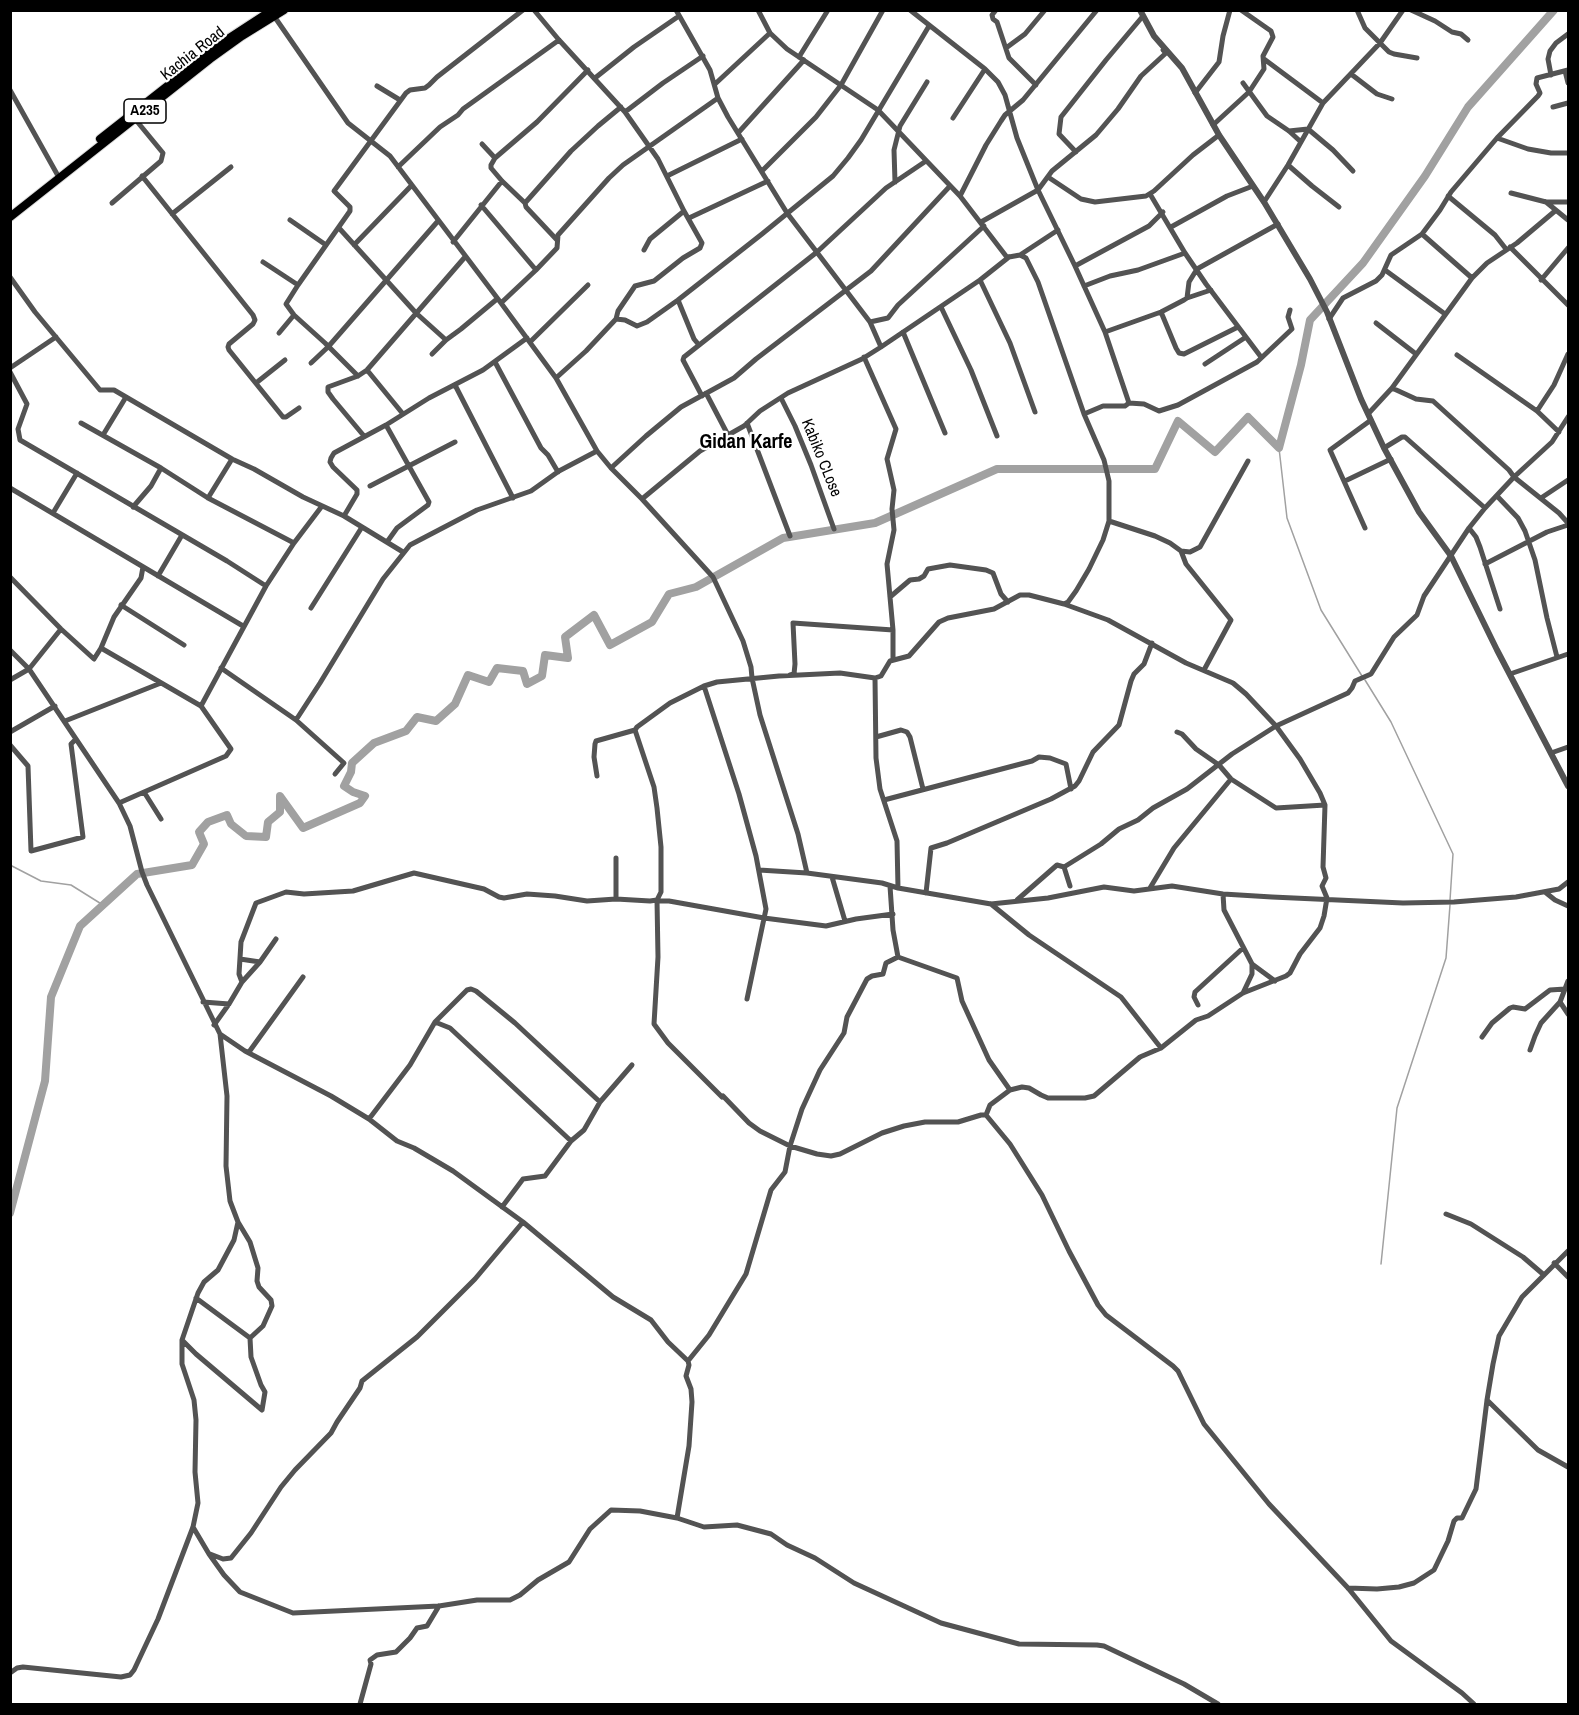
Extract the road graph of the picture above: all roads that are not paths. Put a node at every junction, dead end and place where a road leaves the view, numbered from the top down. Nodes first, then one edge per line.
1 (284, 10) edge
2 (524, 10) edge
3 (534, 10) edge
4 (758, 10) edge
5 (828, 10) edge
6 (883, 10) edge
7 (910, 10) edge
8 (996, 10) edge
9 (1045, 10) edge
10 (1097, 10) edge
11 (1230, 10) edge
12 (1241, 10) edge
13 (1256, 10) edge
14 (1357, 10) edge
15 (1403, 10) edge
16 (1412, 10) edge
17 (1142, 12) edge
18 (273, 13) edge
19 (677, 13) edge
20 (1252, 18) junction
21 (929, 26) junction
22 (770, 33) junction
23 (1569, 34) edge
24 (1154, 36) junction
25 (559, 40) junction
26 (1468, 40) dead end
27 (1380, 43) junction
28 (1006, 48) junction
29 (703, 57) junction
30 (1417, 58) dead end
31 (801, 59) junction
32 (1263, 59) junction
33 (985, 69) junction
34 (588, 70) junction
35 (1567, 71) edge
36 (1351, 74) junction
37 (1551, 75) junction
38 (595, 78) junction
39 (927, 82) dead end
40 (1569, 82) edge
41 (1243, 83) dead end
42 (715, 84) junction
43 (841, 85) junction
44 (1036, 85) junction
45 (377, 86) dead end
46 (10, 90) edge
47 (1249, 92) junction
48 (1195, 93) junction
49 (718, 98) junction
50 (1392, 99) dead end
51 (400, 100) junction
52 (1323, 103) junction
53 (1569, 103) edge
54 (1553, 107) dead end
55 (623, 110) junction
56 (878, 110) junction
57 (1011, 111) junction
58 (953, 118) dead end
59 (135, 119) junction
60 (1213, 125) junction
61 (1308, 129) junction
62 (1289, 131) junction
63 (899, 132) junction
64 (738, 133) junction
65 (1219, 135) junction
66 (1497, 138) junction
67 (742, 139) junction
68 (370, 141) junction
69 (1301, 142) junction
70 (482, 144) dead end
71 (650, 146) junction
72 (1076, 152) junction
73 (1569, 153) edge
74 (495, 158) junction
75 (926, 160) junction
76 (1288, 165) junction
77 (231, 167) dead end
78 (398, 167) junction
79 (762, 171) junction
80 (1353, 171) dead end
81 (57, 174) junction
82 (142, 176) junction
83 (667, 176) junction
84 (1048, 177) junction
85 (502, 181) junction
86 (768, 181) junction
87 (895, 182) junction
88 (411, 186) junction
89 (951, 186) junction
90 (1253, 186) junction
91 (1038, 190) junction
92 (1510, 193) dead end
93 (1150, 194) junction
94 (960, 196) junction
95 (1448, 196) junction
96 (1264, 202) junction
97 (1546, 202) junction
98 (1569, 202) edge
99 (112, 203) dead end
100 (525, 203) junction
101 (481, 205) junction
102 (1339, 207) dead end
103 (10, 210) edge
104 (684, 211) junction
105 (1555, 211) junction
106 (1163, 212) junction
107 (787, 213) junction
108 (172, 214) junction
109 (10, 217) edge
110 (689, 218) junction
111 (290, 220) dead end
112 (1569, 220) edge
113 (438, 221) junction
114 (982, 224) junction
115 (1278, 224) junction
116 (1171, 227) junction
117 (339, 228) junction
118 (1058, 230) junction
119 (1422, 234) junction
120 (557, 240) junction
121 (453, 242) junction
122 (326, 245) junction
123 (354, 245) junction
124 (1508, 248) junction
125 (1569, 248) edge
126 (644, 250) dead end
127 (817, 252) junction
128 (1185, 253) junction
129 (1020, 255) junction
130 (465, 257) junction
131 (1010, 257) junction
132 (263, 262) dead end
133 (1075, 266) junction
134 (1197, 269) junction
135 (537, 270) junction
136 (1384, 270) junction
137 (1472, 278) junction
138 (386, 280) junction
139 (980, 280) junction
140 (1541, 280) junction
141 (12, 282) edge
142 (297, 285) junction
143 (588, 285) dead end
144 (1084, 286) junction
145 (847, 290) junction
146 (1210, 290) junction
147 (1187, 298) junction
148 (678, 300) junction
149 (499, 301) junction
150 (1569, 305) edge
151 (941, 307) junction
152 (1290, 310) dead end
153 (1161, 312) junction
154 (416, 313) junction
155 (1444, 314) junction
156 (294, 315) junction
157 (1329, 319) junction
158 (616, 320) junction
159 (870, 322) junction
160 (1376, 323) dead end
161 (1238, 327) junction
162 (903, 332) junction
163 (1105, 332) junction
164 (279, 333) dead end
165 (56, 337) junction
166 (1246, 337) junction
167 (446, 339) junction
168 (528, 340) junction
169 (699, 345) junction
170 (328, 347) junction
171 (881, 347) junction
172 (432, 354) dead end
173 (1416, 354) junction
174 (1569, 354) edge
175 (1457, 355) dead end
176 (864, 357) junction
177 (1261, 357) junction
178 (285, 360) dead end
179 (495, 362) junction
180 (311, 363) dead end
181 (1205, 364) dead end
182 (10, 370) edge
183 (367, 370) junction
184 (358, 376) junction
185 (556, 378) junction
186 (256, 383) junction
187 (455, 385) junction
188 (1392, 388) junction
189 (704, 394) junction
190 (126, 397) junction
191 (781, 398) junction
192 (1128, 403) junction
193 (299, 408) dead end
194 (1537, 411) junction
195 (1035, 412) dead end
196 (403, 414) junction
197 (1084, 414) junction
198 (1370, 417) junction
199 (1569, 417) edge
200 (81, 423) dead end
201 (747, 423) junction
202 (386, 425) junction
203 (18, 429) junction
204 (10, 430) edge
205 (1559, 432) junction
206 (945, 433) dead end
207 (103, 435) junction
208 (728, 435) junction
209 (364, 436) junction
210 (997, 436) dead end
211 (455, 442) dead end
212 (1384, 448) junction
213 (597, 451) junction
214 (232, 459) junction
215 (1391, 459) junction
216 (1248, 461) dead end
217 (408, 465) junction
218 (161, 468) junction
219 (611, 468) junction
220 (558, 472) junction
221 (77, 473) junction
222 (1514, 477) junction
223 (1569, 480) edge
224 (1345, 481) junction
225 (370, 486) dead end
226 (10, 488) edge
227 (1497, 496) junction
228 (208, 498) junction
229 (513, 498) junction
230 (1541, 498) junction
231 (642, 499) junction
232 (322, 506) junction
233 (134, 507) junction
234 (1485, 508) junction
235 (53, 513) junction
236 (344, 516) junction
237 (1109, 521) junction
238 (1569, 524) edge
239 (362, 526) junction
240 (1365, 528) dead end
241 (1469, 528) junction
242 (834, 529) dead end
243 (182, 535) junction
244 (790, 536) dead end
245 (1528, 541) junction
246 (387, 542) junction
247 (294, 543) junction
248 (1181, 551) junction
249 (403, 552) junction
250 (1451, 556) junction
251 (1485, 564) junction
252 (143, 567) junction
253 (156, 574) junction
254 (10, 577) edge
255 (141, 578) junction
256 (266, 586) junction
257 (890, 597) junction
258 (1008, 602) junction
259 (1064, 604) junction
260 (121, 605) junction
261 (311, 608) dead end
262 (1500, 609) dead end
263 (243, 626) junction
264 (61, 629) junction
265 (893, 630) junction
266 (1152, 643) junction
267 (184, 645) dead end
268 (101, 648) junction
269 (10, 650) edge
270 (1569, 654) edge
271 (1557, 657) junction
272 (892, 660) junction
273 (221, 668) junction
274 (29, 669) junction
275 (1204, 670) junction
276 (1510, 674) junction
277 (779, 676) junction
278 (752, 678) junction
279 (876, 678) junction
280 (10, 680) edge
281 (161, 683) junction
282 (704, 686) junction
283 (56, 706) junction
284 (201, 706) junction
285 (296, 720) junction
286 (65, 721) junction
287 (1276, 726) junction
288 (635, 730) junction
289 (10, 732) edge
290 (1177, 732) dead end
291 (876, 737) junction
292 (76, 739) junction
293 (10, 745) edge
294 (1569, 747) edge
295 (1551, 753) junction
296 (1219, 765) junction
297 (335, 774) dead end
298 (597, 776) dead end
299 (1231, 779) junction
300 (1569, 786) edge
301 (923, 789) junction
302 (1071, 789) junction
303 (144, 792) junction
304 (884, 800) junction
305 (119, 803) junction
306 (1325, 805) junction
307 (161, 819) dead end
308 (616, 858) dead end
309 (1064, 867) junction
310 (759, 870) junction
311 (807, 873) junction
312 (832, 877) junction
313 (1569, 882) edge
314 (890, 886) junction
315 (1070, 886) dead end
316 (898, 888) junction
317 (1150, 888) junction
318 (1545, 892) junction
319 (926, 893) junction
320 (1223, 894) junction
321 (1235, 894) junction
322 (616, 898) junction
323 (1327, 898) junction
324 (658, 901) junction
325 (1016, 901) junction
326 (992, 904) junction
327 (1223, 905) junction
328 (1569, 906) edge
329 (893, 914) junction
330 (764, 918) junction
331 (845, 921) junction
332 (276, 939) dead end
333 (1243, 948) junction
334 (898, 957) junction
335 (240, 959) junction
336 (260, 962) junction
337 (1252, 964) junction
338 (303, 977) dead end
339 (1275, 981) junction
340 (1569, 981) edge
341 (242, 982) junction
342 (1565, 989) junction
343 (1243, 993) junction
344 (747, 999) dead end
345 (203, 1002) junction
346 (1560, 1002) junction
347 (230, 1004) junction
348 (1198, 1005) dead end
349 (1569, 1014) edge
350 (435, 1022) junction
351 (214, 1025) junction
352 (220, 1034) junction
353 (1482, 1037) dead end
354 (1161, 1048) junction
355 (1530, 1050) dead end
356 (249, 1052) junction
357 (632, 1065) dead end
358 (1010, 1090) junction
359 (600, 1102) junction
360 (986, 1115) junction
361 (369, 1119) junction
362 (571, 1141) junction
363 (790, 1146) junction
364 (502, 1207) junction
365 (1446, 1214) dead end
366 (238, 1222) junction
367 (523, 1222) junction
368 (1569, 1251) edge
369 (1554, 1263) junction
370 (1544, 1275) junction
371 (1569, 1277) edge
372 (196, 1298) junction
373 (250, 1338) junction
374 (182, 1340) junction
375 (688, 1361) junction
376 (1487, 1400) junction
377 (1569, 1467) edge
378 (676, 1518) junction
379 (193, 1527) junction
380 (209, 1554) junction
381 (1348, 1587) junction
382 (439, 1606) junction
383 (10, 1672) edge
384 (360, 1704) edge
385 (1218, 1704) edge
386 (1474, 1704) edge

1 - 18 highway, Kachia Road / A235
2 - 51 street
3 - 25 street
4 - 22 street
5 - 31 street
6 - 43 street
7 - 21 street
8 - 28 street
9 - 28 street
10 - 44 street
11 - 48 street
12 - 20 street
13 - 20 street
14 - 27 street
15 - 27 street
16 - 26 street
17 - 24 street
17 - 72 street
18 - 59 highway, Kachia Road / A235
18 - 68 street
18 - 81 highway, Kachia Road / A235
19 - 29 street
19 - 38 street
20 - 32 street
21 - 33 street
21 - 56 street
22 - 31 street
22 - 42 street
23 - 37 street
24 - 48 street
24 - 72 street
25 - 34 street
25 - 78 street
27 - 30 street
27 - 36 street
28 - 44 street
29 - 42 street
29 - 55 street
31 - 43 street
31 - 64 street
32 - 47 street
32 - 52 street
33 - 57 street
33 - 58 street
34 - 38 street
34 - 74 street
35 - 37 street
35 - 40 street
36 - 50 street
36 - 52 street
37 - 66 street
38 - 55 street
39 - 63 street
41 - 47 street
42 - 49 street
43 - 56 street
43 - 79 street
44 - 57 street
45 - 51 street
46 - 81 street
47 - 60 street
47 - 62 street
48 - 60 street
49 - 64 street
49 - 71 street
51 - 68 street
52 - 61 street
53 - 54 street
55 - 71 street
55 - 100 street
56 - 63 street
56 - 107 street
57 - 91 street
57 - 94 street
59 - 82 street
59 - 109 highway, Kachia Road / A235
60 - 65 street
61 - 62 street
61 - 69 street
61 - 80 street
62 - 69 street
63 - 75 street
63 - 87 street
64 - 67 street
65 - 90 street
65 - 93 street
66 - 73 street
66 - 95 street
67 - 79 street
67 - 83 street
68 - 78 street
68 - 117 street
69 - 76 street
70 - 74 street
71 - 83 street
71 - 120 street
72 - 84 street
74 - 85 street
75 - 87 street
75 - 89 street
76 - 96 street
76 - 102 street
77 - 108 street
78 - 88 street
79 - 86 street
81 - 103 highway, Kachia Road / A235
82 - 99 street
82 - 108 street
83 - 104 street
84 - 91 street
84 - 93 street
85 - 100 street
85 - 101 street
86 - 107 street
86 - 110 street
87 - 127 street
88 - 113 street
88 - 123 street
89 - 94 street
89 - 145 street
90 - 96 street
90 - 116 street
91 - 114 street
91 - 118 street
92 - 97 street
93 - 106 street
94 - 114 street
95 - 119 street
95 - 124 street
96 - 115 street
97 - 98 street
97 - 105 street
100 - 120 street
101 - 121 street
101 - 135 street
104 - 110 street
104 - 126 street
105 - 112 street
105 - 124 street
106 - 116 street
106 - 133 street
107 - 127 street
107 - 148 street
108 - 186 street
110 - 158 street
111 - 122 street
113 - 121 street
113 - 138 street
114 - 131 street
114 - 159 street
115 - 134 street
115 - 157 street
116 - 128 street
117 - 122 street
117 - 123 street
118 - 129 street
118 - 133 street
119 - 136 street
119 - 137 street
120 - 135 street
121 - 130 street
122 - 142 street
123 - 138 street
124 - 137 street
124 - 140 street
125 - 140 street
127 - 145 street
127 - 169 street
128 - 134 street
128 - 144 street
129 - 131 street
129 - 197 street
130 - 149 street
130 - 154 street
131 - 139 street
132 - 142 street
133 - 144 street
134 - 146 street
134 - 147 street
135 - 149 street
136 - 155 street
136 - 157 street
137 - 155 street
138 - 154 street
138 - 170 street
139 - 151 street
139 - 195 street
140 - 150 street
141 - 165 street
142 - 156 street
143 - 168 street
144 - 163 street
145 - 159 street
145 - 189 street
146 - 147 street
146 - 161 street
147 - 153 street
148 - 158 street
148 - 169 street
149 - 167 street
149 - 168 street
151 - 162 street
151 - 210 street
152 - 177 street
153 - 161 street
153 - 163 street
154 - 167 street
154 - 183 street
155 - 173 street
156 - 164 street
156 - 170 street
157 - 198 street
158 - 185 street
159 - 171 street
160 - 173 street
161 - 166 street
162 - 171 street
162 - 206 street
163 - 192 street
165 - 182 street
165 - 190 street
166 - 177 street
166 - 181 street
167 - 172 street
168 - 179 street
168 - 185 street
169 - 189 street
170 - 180 street
170 - 184 street
171 - 176 street
173 - 188 street
174 - 194 street
175 - 194 street
176 - 191 street
176 - 257 street
177 - 192 street
178 - 186 street
179 - 187 street
179 - 220 street
182 - 203 street
183 - 184 street
183 - 196 street
184 - 209 street
185 - 213 street
186 - 193 street
187 - 196 street
187 - 229 street
188 - 198 street
188 - 222 street
189 - 208 street
189 - 219 street
190 - 207 street
190 - 214 street
191 - 201 street
191 - 242 street, Kabiko CLose
192 - 197 street
194 - 205 street
196 - 202 street
197 - 237 street
198 - 212 street
198 - 224 street
199 - 205 street
200 - 207 street
201 - 208 street
201 - 244 street
202 - 209 street
202 - 217 street
203 - 204 street
203 - 221 street
205 - 222 street
207 - 218 street
208 - 231 street
209 - 236 street
211 - 217 street
212 - 215 street
212 - 234 street
213 - 219 street
213 - 220 street
214 - 228 street
214 - 232 street
215 - 224 street
215 - 250 street
216 - 248 street
217 - 225 street
217 - 246 street
218 - 228 street
218 - 233 street
219 - 231 street
220 - 229 street
221 - 233 street
221 - 235 street
222 - 227 street
222 - 230 street
223 - 230 street
224 - 240 street
226 - 235 street
227 - 234 street
227 - 245 street
228 - 247 street
229 - 249 street
230 - 238 street
231 - 278 street
232 - 236 street
232 - 247 street
233 - 243 street
234 - 241 street
235 - 252 street
236 - 239 street
237 - 248 street
237 - 259 street
238 - 245 street
239 - 246 street
239 - 261 street
241 - 250 street
241 - 251 street
243 - 253 street
243 - 256 street
245 - 251 street
245 - 271 street
246 - 249 street
247 - 256 street
248 - 275 street
249 - 285 street
250 - 276 street
250 - 287 street
251 - 262 street
252 - 253 street
252 - 255 street
253 - 255 street
253 - 263 street
254 - 264 street
255 - 260 street
256 - 263 street
257 - 258 street
257 - 265 street
258 - 259 street
258 - 272 street
259 - 266 street
260 - 267 street
260 - 268 street
263 - 273 street
264 - 268 street
264 - 274 street
265 - 272 street
265 - 277 street
266 - 275 street
266 - 302 street
268 - 281 street
269 - 274 street
270 - 271 street
271 - 276 street
272 - 279 street
273 - 284 street
273 - 285 street
274 - 280 street
274 - 283 street
275 - 287 street
276 - 295 street
277 - 278 street
277 - 279 street
278 - 282 street
278 - 311 street
279 - 291 street
281 - 284 street
281 - 286 street
282 - 288 street
282 - 310 street
283 - 286 street
283 - 289 street
284 - 303 street
285 - 297 street
286 - 292 street
287 - 296 street
287 - 306 street
288 - 298 street
288 - 324 street
290 - 296 street
291 - 301 street
291 - 304 street
292 - 293 street
292 - 305 street
294 - 295 street
295 - 300 street
296 - 299 street
296 - 309 street
299 - 306 street
299 - 317 street
301 - 302 street
301 - 304 street
302 - 319 street
303 - 305 street
303 - 307 street
304 - 316 street
305 - 345 street
306 - 323 street
308 - 322 street
309 - 315 street
309 - 325 street
310 - 311 street
310 - 330 street
311 - 312 street
312 - 314 street
312 - 331 street
313 - 318 street
314 - 316 street
314 - 329 street
316 - 319 street
317 - 320 street
317 - 325 street
318 - 323 street
318 - 328 street
319 - 326 street
320 - 321 street
320 - 327 street
321 - 323 street
321 - 327 street
322 - 324 street
322 - 335 street
323 - 339 street
324 - 330 street
324 - 363 street
325 - 326 street
326 - 354 street
327 - 333 street
329 - 331 street
329 - 334 street
330 - 331 street
330 - 344 street
332 - 336 street
333 - 337 street
333 - 348 street
334 - 358 street
334 - 363 street
335 - 336 street
335 - 341 street
336 - 341 street
337 - 339 street
337 - 343 street
338 - 356 street
339 - 343 street
340 - 342 street
341 - 347 street
342 - 346 street
342 - 353 street
343 - 354 street
345 - 347 street
345 - 351 street
346 - 349 street
346 - 355 street
347 - 351 street
350 - 359 street
350 - 361 street
350 - 362 street
351 - 352 street
352 - 356 street
352 - 366 street
354 - 358 street
356 - 361 street
357 - 359 street
358 - 360 street
359 - 362 street
360 - 363 street
360 - 381 street
361 - 364 street
362 - 364 street
363 - 375 street
364 - 367 street
365 - 370 street
366 - 372 street
366 - 373 street
367 - 375 street
367 - 380 street
368 - 369 street
369 - 370 street
369 - 371 street
370 - 376 street
372 - 373 street
372 - 374 street
373 - 374 street
374 - 379 street
375 - 378 street
376 - 377 street
376 - 381 street
378 - 382 street
378 - 385 street
379 - 380 street
379 - 383 street
380 - 382 street
381 - 386 street
382 - 384 street

